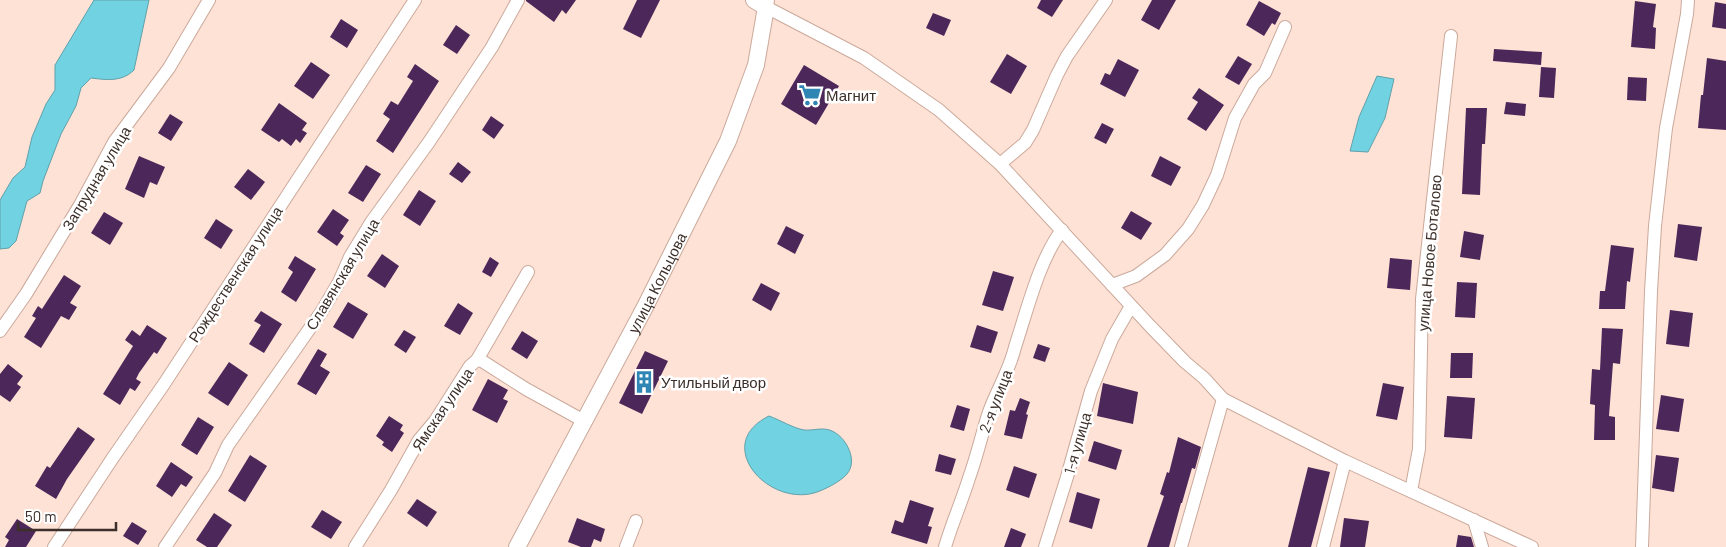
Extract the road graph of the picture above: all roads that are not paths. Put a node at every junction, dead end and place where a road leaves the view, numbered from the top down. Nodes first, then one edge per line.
1 (209, 0) edge
2 (415, 0) edge
3 (518, 0) edge
4 (1106, 0) edge
5 (1688, 0) edge
6 (763, 2) edge
7 (1285, 27) dead end
8 (1451, 36) dead end
9 (1000, 164) junction
10 (1062, 230) junction
11 (528, 272) dead end
12 (1112, 285) junction
13 (1131, 306) junction
14 (0, 331) edge
15 (477, 360) junction
16 (1223, 400) junction
17 (584, 421) junction
18 (1345, 461) junction
19 (1411, 491) junction
20 (1474, 520) junction
21 (636, 521) dead end
22 (54, 547) edge
23 (165, 547) edge
24 (355, 547) edge
25 (517, 547) edge
26 (626, 547) edge
27 (946, 547) edge
28 (1045, 547) edge
29 (1182, 547) edge
30 (1323, 547) edge
31 (1482, 547) edge
32 (1532, 547) edge
33 (1642, 547) edge

1 - 14 street, Запрудная улица
2 - 22 street, Рождественская улица
3 - 23 street, Славянская улица
4 - 9 street
5 - 33 street
6 - 9 street
6 - 17 main road, улица Кольцова
7 - 12 street
8 - 19 street, улица Новое Боталово
9 - 10 street
10 - 12 street
10 - 27 street, 2-я улица
11 - 15 street, Ямская улица
12 - 13 street
13 - 16 street
13 - 28 street, 1-я улица
15 - 17 street
15 - 24 street, Ямская улица
16 - 18 street
16 - 29 street
17 - 25 main road, улица Кольцова
18 - 19 street
18 - 30 street
19 - 20 street
20 - 31 street
20 - 32 street
21 - 26 street

